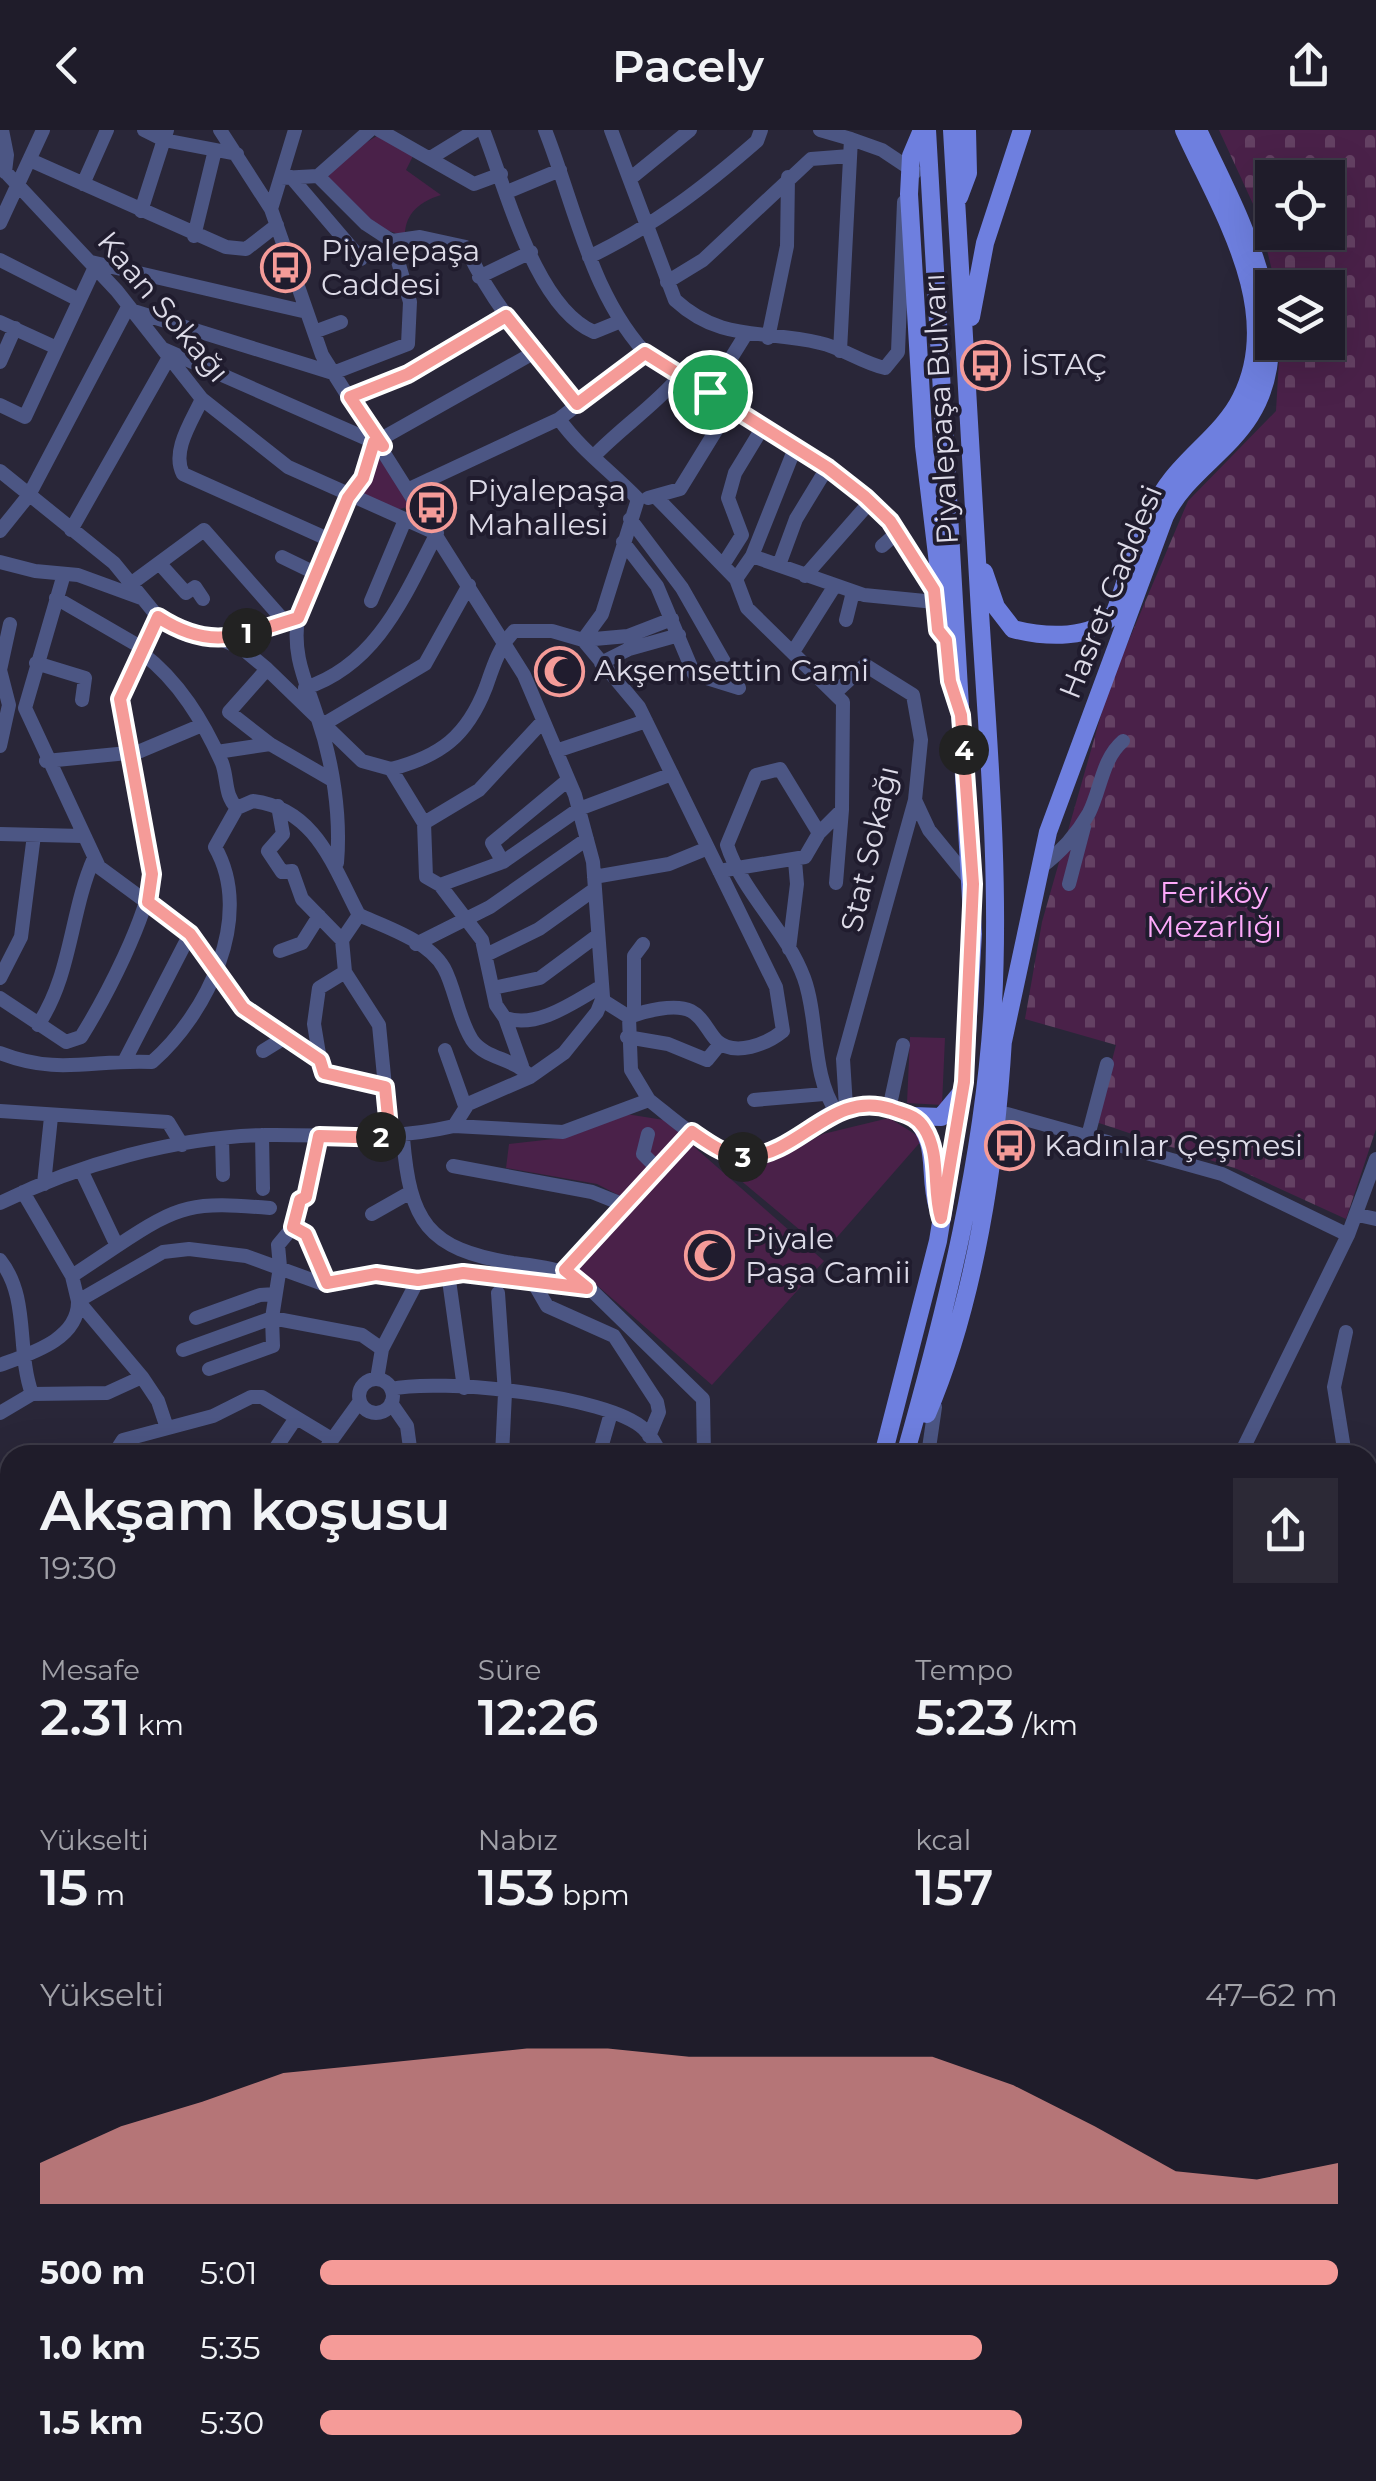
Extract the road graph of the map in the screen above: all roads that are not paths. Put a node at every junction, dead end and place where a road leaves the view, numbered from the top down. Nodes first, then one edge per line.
1 (2, 130) edge
2 (43, 130) edge
3 (107, 130) edge
4 (144, 130) edge
5 (220, 130) edge
6 (295, 130) edge
7 (370, 130) edge
8 (379, 130) edge
9 (480, 130) edge
10 (544, 130) edge
11 (611, 130) edge
12 (761, 130) edge
13 (820, 130) edge
14 (914, 130) edge
15 (924, 130) edge
16 (952, 130) edge
17 (967, 130) edge
18 (1022, 130) edge
19 (1184, 130) edge
20 (1198, 130) edge
21 (680, 133) edge
22 (165, 135) edge
23 (851, 139) junction
24 (215, 150) junction
25 (236, 154) junction
26 (850, 156) junction
27 (432, 157) junction
28 (30, 160) junction
29 (2, 169) edge
30 (560, 170) junction
31 (923, 173) junction
32 (500, 174) junction
33 (318, 176) junction
34 (286, 177) junction
35 (788, 177) junction
36 (631, 178) junction
37 (83, 184) junction
38 (17, 186) junction
39 (508, 192) junction
40 (956, 206) junction
41 (271, 209) junction
42 (141, 211) junction
43 (0, 223) edge
44 (277, 225) junction
45 (648, 229) junction
46 (194, 236) junction
47 (392, 241) junction
48 (531, 252) junction
49 (589, 257) junction
50 (361, 259) dead end
51 (0, 260) edge
52 (93, 264) junction
53 (479, 276) junction
54 (667, 282) junction
55 (79, 300) junction
56 (127, 308) junction
57 (307, 312) junction
58 (506, 316) junction
59 (621, 321) junction
60 (341, 322) dead end
61 (7, 325) edge
62 (314, 332) junction
63 (967, 332) junction
64 (746, 334) junction
65 (768, 338) junction
66 (158, 346) junction
67 (57, 348) junction
68 (840, 350) junction
69 (535, 352) junction
70 (645, 353) junction
71 (168, 359) junction
72 (0, 362) edge
73 (334, 373) junction
74 (680, 376) junction
75 (710, 392) junction
76 (350, 397) junction
77 (202, 398) junction
78 (1250, 398) junction
79 (577, 404) junction
80 (0, 405) edge
81 (730, 406) junction
82 (560, 419) junction
83 (763, 427) junction
84 (379, 443) junction
85 (795, 448) junction
86 (594, 456) junction
87 (828, 468) junction
88 (0, 471) edge
89 (409, 489) junction
90 (29, 495) junction
91 (656, 497) junction
92 (348, 498) junction
93 (638, 500) junction
94 (870, 502) junction
95 (630, 519) junction
96 (404, 520) junction
97 (0, 530) edge
98 (70, 530) junction
99 (898, 532) junction
100 (437, 534) junction
101 (330, 540) junction
102 (623, 542) junction
103 (882, 546) dead end
104 (976, 550) junction
105 (752, 556) junction
106 (282, 558) dead end
107 (0, 562) edge
108 (160, 564) junction
109 (723, 565) junction
110 (779, 566) junction
111 (316, 573) junction
112 (64, 574) junction
113 (804, 576) junction
114 (736, 579) junction
115 (132, 583) junction
116 (469, 585) junction
117 (834, 587) junction
118 (853, 592) junction
119 (56, 598) junction
120 (141, 598) junction
121 (203, 599) dead end
122 (372, 601) dead end
123 (935, 602) junction
124 (158, 617) junction
125 (292, 620) junction
126 (672, 620) junction
127 (846, 620) dead end
128 (10, 624) dead end
129 (679, 635) junction
130 (223, 640) junction
131 (583, 640) junction
132 (946, 640) junction
133 (504, 642) junction
134 (143, 651) junction
135 (793, 652) junction
136 (36, 663) junction
137 (601, 663) junction
138 (267, 669) junction
139 (0, 670) edge
140 (305, 688) junction
141 (837, 690) junction
142 (82, 700) dead end
143 (24, 708) junction
144 (4, 715) edge
145 (961, 715) junction
146 (321, 721) junction
147 (544, 721) junction
148 (646, 721) junction
149 (202, 725) junction
150 (1123, 741) dead end
151 (270, 744) junction
152 (0, 746) edge
153 (556, 751) junction
154 (216, 752) junction
155 (130, 754) junction
156 (46, 761) junction
157 (392, 769) junction
158 (672, 774) junction
159 (332, 780) junction
160 (568, 780) junction
161 (914, 800) junction
162 (278, 806) junction
163 (236, 808) junction
164 (578, 809) junction
165 (991, 809) junction
166 (842, 810) junction
167 (1089, 812) junction
168 (424, 824) junction
169 (818, 833) junction
170 (0, 834) edge
171 (34, 835) junction
172 (82, 836) junction
173 (586, 840) junction
174 (708, 848) junction
175 (94, 858) junction
176 (795, 860) junction
177 (503, 862) junction
178 (337, 864) junction
179 (1041, 867) junction
180 (735, 868) junction
181 (719, 871) junction
182 (594, 883) junction
183 (836, 883) dead end
184 (973, 884) junction
185 (1068, 884) dead end
186 (440, 885) junction
187 (148, 902) junction
188 (360, 915) junction
189 (319, 916) junction
190 (466, 916) junction
191 (190, 934) junction
192 (598, 935) junction
193 (342, 940) junction
194 (416, 944) junction
195 (643, 944) dead end
196 (789, 949) junction
197 (280, 951) dead end
198 (488, 954) junction
199 (217, 967) junction
200 (345, 972) junction
201 (0, 978) edge
202 (494, 988) junction
203 (602, 993) junction
204 (0, 998) edge
205 (632, 1016) junction
206 (506, 1018) junction
207 (38, 1026) junction
208 (627, 1037) junction
209 (284, 1038) junction
210 (720, 1044) junction
211 (902, 1046) dead end
212 (1002, 1046) junction
213 (444, 1050) dead end
214 (263, 1051) dead end
215 (0, 1053) edge
216 (124, 1060) junction
217 (320, 1060) junction
218 (1107, 1064) dead end
219 (526, 1072) junction
220 (385, 1087) junction
221 (963, 1090) junction
222 (824, 1094) junction
223 (649, 1100) junction
224 (754, 1100) dead end
225 (465, 1106) junction
226 (841, 1109) junction
227 (889, 1109) junction
228 (0, 1111) edge
229 (1007, 1114) dead end
230 (51, 1116) junction
231 (913, 1116) junction
232 (454, 1126) junction
233 (692, 1132) junction
234 (648, 1134) dead end
235 (262, 1135) junction
236 (319, 1136) junction
237 (1088, 1136) junction
238 (397, 1138) junction
239 (222, 1140) junction
240 (182, 1145) junction
241 (1376, 1159) edge
242 (453, 1166) dead end
243 (659, 1170) junction
244 (82, 1172) junction
245 (223, 1175) dead end
246 (44, 1184) junction
247 (263, 1189) dead end
248 (23, 1192) junction
249 (409, 1193) junction
250 (0, 1203) edge
251 (627, 1206) junction
252 (270, 1208) dead end
253 (372, 1214) dead end
254 (1358, 1214) junction
255 (1376, 1217) edge
256 (941, 1218) junction
257 (293, 1227) junction
258 (1348, 1235) junction
259 (117, 1246) junction
260 (0, 1260) edge
261 (280, 1267) junction
262 (565, 1270) junction
263 (448, 1273) junction
264 (72, 1276) junction
265 (418, 1280) junction
266 (532, 1280) junction
267 (327, 1283) junction
268 (587, 1288) junction
269 (498, 1293) dead end
270 (275, 1294) junction
271 (78, 1301) junction
272 (196, 1318) dead end
273 (272, 1318) junction
274 (1346, 1332) dead end
275 (382, 1349) junction
276 (183, 1350) dead end
277 (21, 1357) junction
278 (0, 1365) edge
279 (209, 1368) dead end
280 (142, 1377) junction
281 (377, 1379) junction
282 (464, 1388) junction
283 (938, 1389) junction
284 (505, 1393) junction
285 (32, 1394) junction
286 (391, 1396) junction
287 (360, 1402) junction
288 (0, 1413) edge
289 (611, 1413) junction
290 (296, 1418) junction
291 (167, 1428) junction
292 (649, 1436) junction
293 (330, 1438) junction
294 (122, 1445) edge
295 (278, 1445) edge
296 (326, 1445) edge
297 (409, 1445) edge
298 (502, 1445) edge
299 (601, 1445) edge
300 (655, 1445) edge
301 (704, 1445) edge
302 (885, 1445) edge
303 (910, 1445) edge
304 (912, 1445) edge
305 (930, 1445) edge
306 (1245, 1445) edge
307 (1343, 1445) edge

1 - 29 street
2 - 28 street
3 - 37 street
4 - 22 street
5 - 25 street
6 - 34 street
7 - 33 street
8 - 27 street
9 - 27 street
9 - 32 street
10 - 30 street
11 - 36 street
12 - 45 street
13 - 23 street
14 - 31 street
15 - 31 main road, Piyalepaşa Bulvarı
15 - 132 main road
16 - 40 main road, Piyalepaşa Bulvarı
17 - 40 main road
18 - 63 main road
19 - 78 main road, Hasret Caddesi
20 - 78 main road, Hasret Caddesi
21 - 36 street
22 - 24 street
22 - 42 street
23 - 26 street
23 - 31 street
24 - 25 street
24 - 46 street
25 - 41 street
26 - 35 street
26 - 68 street
27 - 32 street
28 - 37 street
28 - 38 street
29 - 38 street, Kaan Sokağı
30 - 39 street
30 - 49 street
31 - 68 street
31 - 145 main road, Piyalepaşa Bulvarı
32 - 39 street
33 - 34 street
33 - 47 street
34 - 41 street
34 - 50 street
35 - 54 street
35 - 65 street
36 - 45 street
37 - 42 street
38 - 43 street
38 - 52 street, Kaan Sokağı
39 - 48 street
40 - 63 main road, Piyalepaşa Bulvarı
41 - 44 street
42 - 46 street
44 - 46 street
44 - 57 street
45 - 49 street
45 - 54 street
47 - 53 street
47 - 73 street
48 - 53 street
48 - 59 street
49 - 59 street
51 - 55 street
52 - 55 street
52 - 56 street, Kaan Sokağı
52 - 57 street
53 - 58 street
54 - 64 street
55 - 67 street
56 - 66 street, Kaan Sokağı
56 - 73 street
56 - 90 street
57 - 62 street
58 - 69 street
58 - 76 street
59 - 70 street
60 - 62 street
61 - 67 street
61 - 72 street
62 - 73 street
63 - 104 main road, Piyalepaşa Bulvarı
64 - 65 street
64 - 75 street
65 - 68 street
66 - 71 street, Kaan Sokağı
66 - 84 street
67 - 80 street
69 - 79 street
69 - 84 street
70 - 74 street
70 - 79 street
71 - 77 street, Kaan Sokağı
71 - 98 street
73 - 76 street
74 - 75 street
74 - 86 street
75 - 81 street
76 - 84 street
77 - 92 street, Kaan Sokağı
77 - 101 street
78 - 104 main road, Hasret Caddesi
78 - 179 main road, Hasret Caddesi
79 - 82 street
81 - 83 street
81 - 91 street
82 - 86 street
82 - 89 street
83 - 85 street
83 - 109 street
84 - 89 street
84 - 92 street
85 - 87 street
85 - 105 street
86 - 93 street
87 - 94 street
87 - 110 street
88 - 90 street
89 - 100 street
90 - 97 street
90 - 98 street
91 - 93 street
91 - 109 street
92 - 96 street, Kaan Sokağı
92 - 101 street
93 - 95 street
94 - 99 street
94 - 113 street
95 - 102 street
95 - 129 street
96 - 100 street, Kaan Sokağı
96 - 122 street
98 - 115 street
99 - 103 street
99 - 123 street
100 - 116 street
100 - 140 street
101 - 111 street
102 - 126 street
102 - 131 street
104 - 165 main road, Piyalepaşa Bulvarı
105 - 110 street
105 - 114 street
106 - 111 street
107 - 112 street
108 - 115 street
108 - 121 street
108 - 125 street
109 - 114 street
110 - 113 street
111 - 125 street
112 - 119 street
112 - 120 street
113 - 117 street
114 - 135 street
115 - 120 street
116 - 133 street
116 - 146 street
117 - 118 street
117 - 135 street
118 - 123 street
118 - 127 street
119 - 134 street
119 - 136 street
120 - 124 street
123 - 132 street
124 - 130 street
124 - 134 street
125 - 130 street
125 - 140 street
126 - 129 street
126 - 131 street
128 - 139 street
129 - 137 street
130 - 138 street
131 - 133 street
131 - 137 street
132 - 145 main road
133 - 147 street
133 - 157 street
134 - 149 street
134 - 155 street
135 - 141 street
136 - 142 street
136 - 143 street
137 - 148 street
138 - 146 street
138 - 151 street
139 - 144 street
140 - 146 street
141 - 161 street, Stat Sokağı
141 - 166 street
143 - 144 street
143 - 156 street
144 - 152 street
145 - 184 main road, Piyalepaşa Bulvarı
146 - 157 street
146 - 159 street
147 - 153 street
147 - 168 street
148 - 153 street
148 - 158 street
149 - 154 street
149 - 155 street
150 - 167 street
151 - 154 street
151 - 159 street
153 - 160 street
154 - 163 street
155 - 156 street
155 - 187 street
156 - 172 street
157 - 168 street
158 - 164 street
158 - 174 street
159 - 178 street
160 - 164 street
160 - 177 street
161 - 184 street
161 - 226 street, Stat Sokağı
162 - 163 street
162 - 178 street
162 - 189 street
163 - 199 street
164 - 173 street
164 - 177 street
165 - 212 main road
165 - 303 main road, Piyalepaşa Bulvarı
166 - 169 street
166 - 183 street
167 - 179 street
167 - 185 street
168 - 186 street
169 - 176 street
169 - 180 street
170 - 171 street
171 - 172 street
171 - 201 street
172 - 175 street
173 - 182 street
173 - 190 street
174 - 181 street
174 - 182 street
175 - 187 street
175 - 207 street
176 - 180 street
176 - 196 street
177 - 186 street
178 - 188 street
179 - 212 main road, Hasret Caddesi
180 - 181 street
180 - 196 street
181 - 210 street
182 - 192 street
182 - 198 street
184 - 221 main road, Piyalepaşa Bulvarı
186 - 190 street
187 - 191 street
187 - 207 street
188 - 193 street
188 - 194 street
189 - 193 street
189 - 197 street
190 - 194 street
190 - 198 street
191 - 199 street
191 - 216 street
192 - 202 street
192 - 203 street
193 - 200 street
194 - 219 street
195 - 205 street
196 - 222 street
198 - 202 street
199 - 209 street
199 - 216 street
200 - 217 street
200 - 220 street
202 - 206 street
203 - 205 street
203 - 206 street
203 - 219 street
204 - 207 street
205 - 208 street
205 - 210 street
206 - 219 street
208 - 210 street
208 - 223 street
209 - 214 street
209 - 217 street
211 - 227 street
212 - 283 main road
213 - 225 street
215 - 216 street
217 - 220 street
218 - 237 street
219 - 225 street
220 - 238 street
221 - 231 main road
221 - 256 main road, Piyalepaşa Bulvarı
222 - 224 street
222 - 226 street
223 - 232 street
223 - 233 street
225 - 232 street
226 - 227 street
226 - 233 street
227 - 231 street
228 - 230 street
229 - 237 street
230 - 240 street
230 - 246 street
231 - 256 main road
232 - 238 street
233 - 243 street
234 - 243 street
235 - 236 street
235 - 239 street
235 - 247 street
236 - 238 street
236 - 257 street
237 - 258 street
238 - 249 street
239 - 240 street
239 - 245 street
240 - 244 street
241 - 254 street
242 - 251 street
243 - 251 street
244 - 246 street
244 - 259 street
246 - 248 street
248 - 250 street
248 - 264 street
249 - 253 street
249 - 262 street
251 - 262 street
252 - 259 street
254 - 255 street
254 - 258 street
256 - 302 main road, Piyalepaşa Bulvarı
257 - 261 street
257 - 267 street
258 - 306 street
259 - 264 street
260 - 277 street
261 - 267 street
261 - 270 street
261 - 271 street
262 - 268 street
263 - 265 street
263 - 266 street
263 - 282 street
264 - 271 street
265 - 267 street
265 - 275 street
266 - 268 street
266 - 292 street
268 - 301 street
269 - 284 street
270 - 272 street
270 - 273 street
271 - 277 street
271 - 280 street
273 - 275 street
273 - 276 street
273 - 279 street
274 - 307 street
275 - 281 street
277 - 278 street
277 - 285 street
280 - 285 street
280 - 291 street
281 - 286 street
281 - 287 street
282 - 284 street
282 - 286 street
283 - 304 main road
283 - 305 street
284 - 289 street
284 - 298 street
285 - 288 street
286 - 287 street
286 - 297 street
287 - 293 street
289 - 292 street
289 - 299 street
290 - 291 street
290 - 293 street
290 - 295 street
291 - 294 street
292 - 300 street
293 - 296 street

